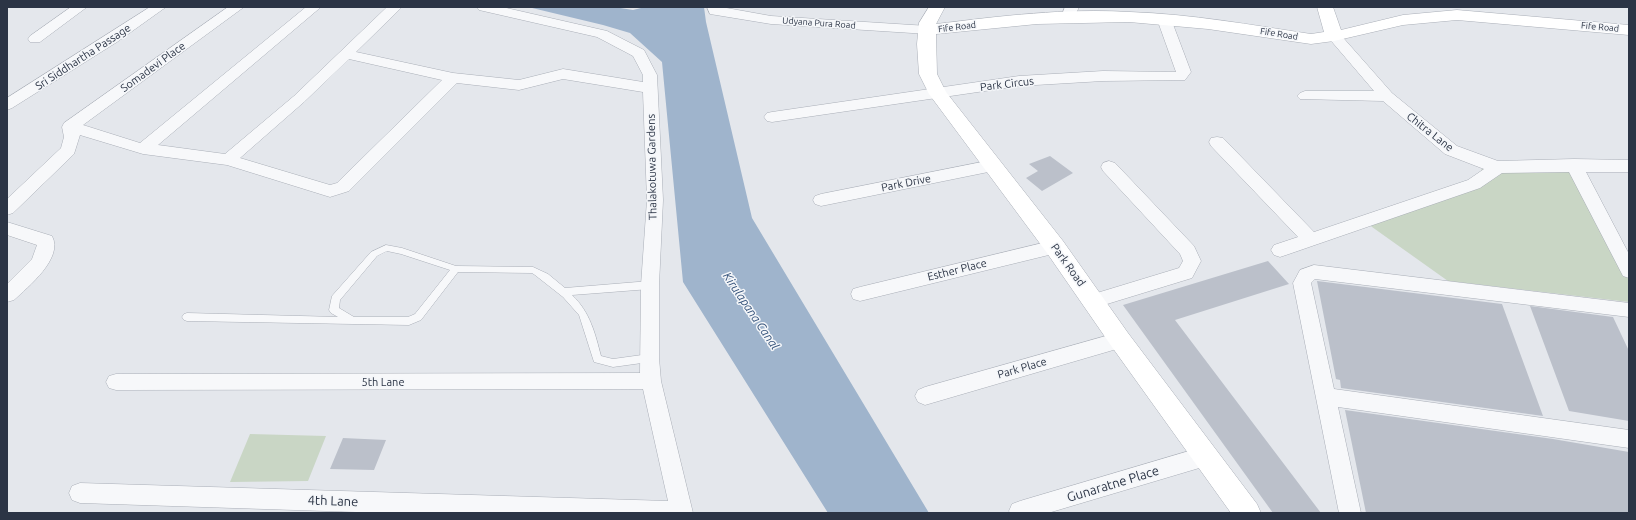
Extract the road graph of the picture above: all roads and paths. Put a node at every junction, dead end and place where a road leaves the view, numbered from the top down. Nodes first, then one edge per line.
1 (80, 7) edge
2 (159, 7) edge
3 (237, 7) edge
4 (314, 7) edge
5 (395, 7) edge
6 (484, 7) edge
7 (714, 7) edge
8 (937, 7) edge
9 (1325, 7) edge
10 (1070, 12) edge
11 (1164, 19) junction
12 (928, 30) junction
13 (1629, 30) edge
14 (1334, 36) junction
15 (34, 39) dead end
16 (345, 54) junction
17 (453, 78) junction
18 (650, 88) junction
19 (938, 94) junction
20 (1305, 96) dead end
21 (1387, 96) junction
22 (7, 105) edge
23 (772, 117) dead end
24 (70, 127) junction
25 (1217, 142) dead end
26 (143, 150) junction
27 (228, 160) junction
28 (1574, 165) junction
29 (992, 166) junction
30 (1498, 166) junction
31 (1629, 166) edge
32 (1109, 167) dead end
33 (821, 200) dead end
34 (7, 209) edge
35 (7, 228) edge
36 (1310, 240) junction
37 (1055, 247) junction
38 (1280, 250) dead end
39 (456, 269) junction
40 (1629, 271) edge
41 (650, 285) junction
42 (562, 292) junction
43 (860, 294) dead end
44 (7, 295) edge
45 (1094, 301) junction
46 (1629, 310) edge
47 (187, 317) dead end
48 (353, 321) junction
49 (1120, 340) junction
50 (649, 358) junction
51 (651, 381) junction
52 (116, 382) dead end
53 (924, 396) dead end
54 (1325, 396) junction
55 (1629, 439) edge
56 (1206, 456) junction
57 (80, 493) dead end
58 (1020, 511) dead end
59 (681, 512) edge
60 (1247, 513) edge
61 (1350, 513) edge

1 - 15 street
2 - 22 street, Sri Siddhartha Passage
3 - 24 street, Somadevi Place
4 - 26 street
5 - 16 street
6 - 18 street, Thalakotuwa Gardens
7 - 12 street, Udyana Pura Road
8 - 12 main road, Park Road
9 - 14 main road
10 - 11 main road, Fife Road
10 - 12 main road, Fife Road
11 - 14 main road, Fife Road
11 - 19 street, Park Circus
12 - 19 main road, Park Road
13 - 14 main road, Fife Road
14 - 21 street, Chitra Lane
16 - 17 street
16 - 27 street
17 - 18 street
17 - 27 street
18 - 41 street, Thalakotuwa Gardens
19 - 23 street, Park Circus
19 - 29 main road, Park Road
20 - 21 street
21 - 30 street, Chitra Lane
24 - 26 street
24 - 34 street
25 - 36 street
26 - 27 street
28 - 30 street, Chitra Lane
28 - 31 street, Chitra Lane
28 - 40 street
29 - 33 street, Park Drive
29 - 37 main road, Park Road
30 - 36 street
32 - 45 street
35 - 44 street
36 - 38 street
37 - 43 street, Esther Place
37 - 45 main road, Park Road
39 - 42 lane
39 - 48 lane
39 - 48 lane
41 - 42 lane
41 - 50 street, Thalakotuwa Gardens
42 - 50 lane
45 - 49 main road, Park Road
46 - 54 street
47 - 48 lane
49 - 53 street, Park Place
49 - 56 main road, Park Road
50 - 51 street, Thalakotuwa Gardens
51 - 52 street, 5th Lane
51 - 59 street, Thalakotuwa Gardens
54 - 55 street
54 - 61 street
56 - 58 street, Gunaratne Place
56 - 60 main road, Park Road
57 - 59 street, 4th Lane

